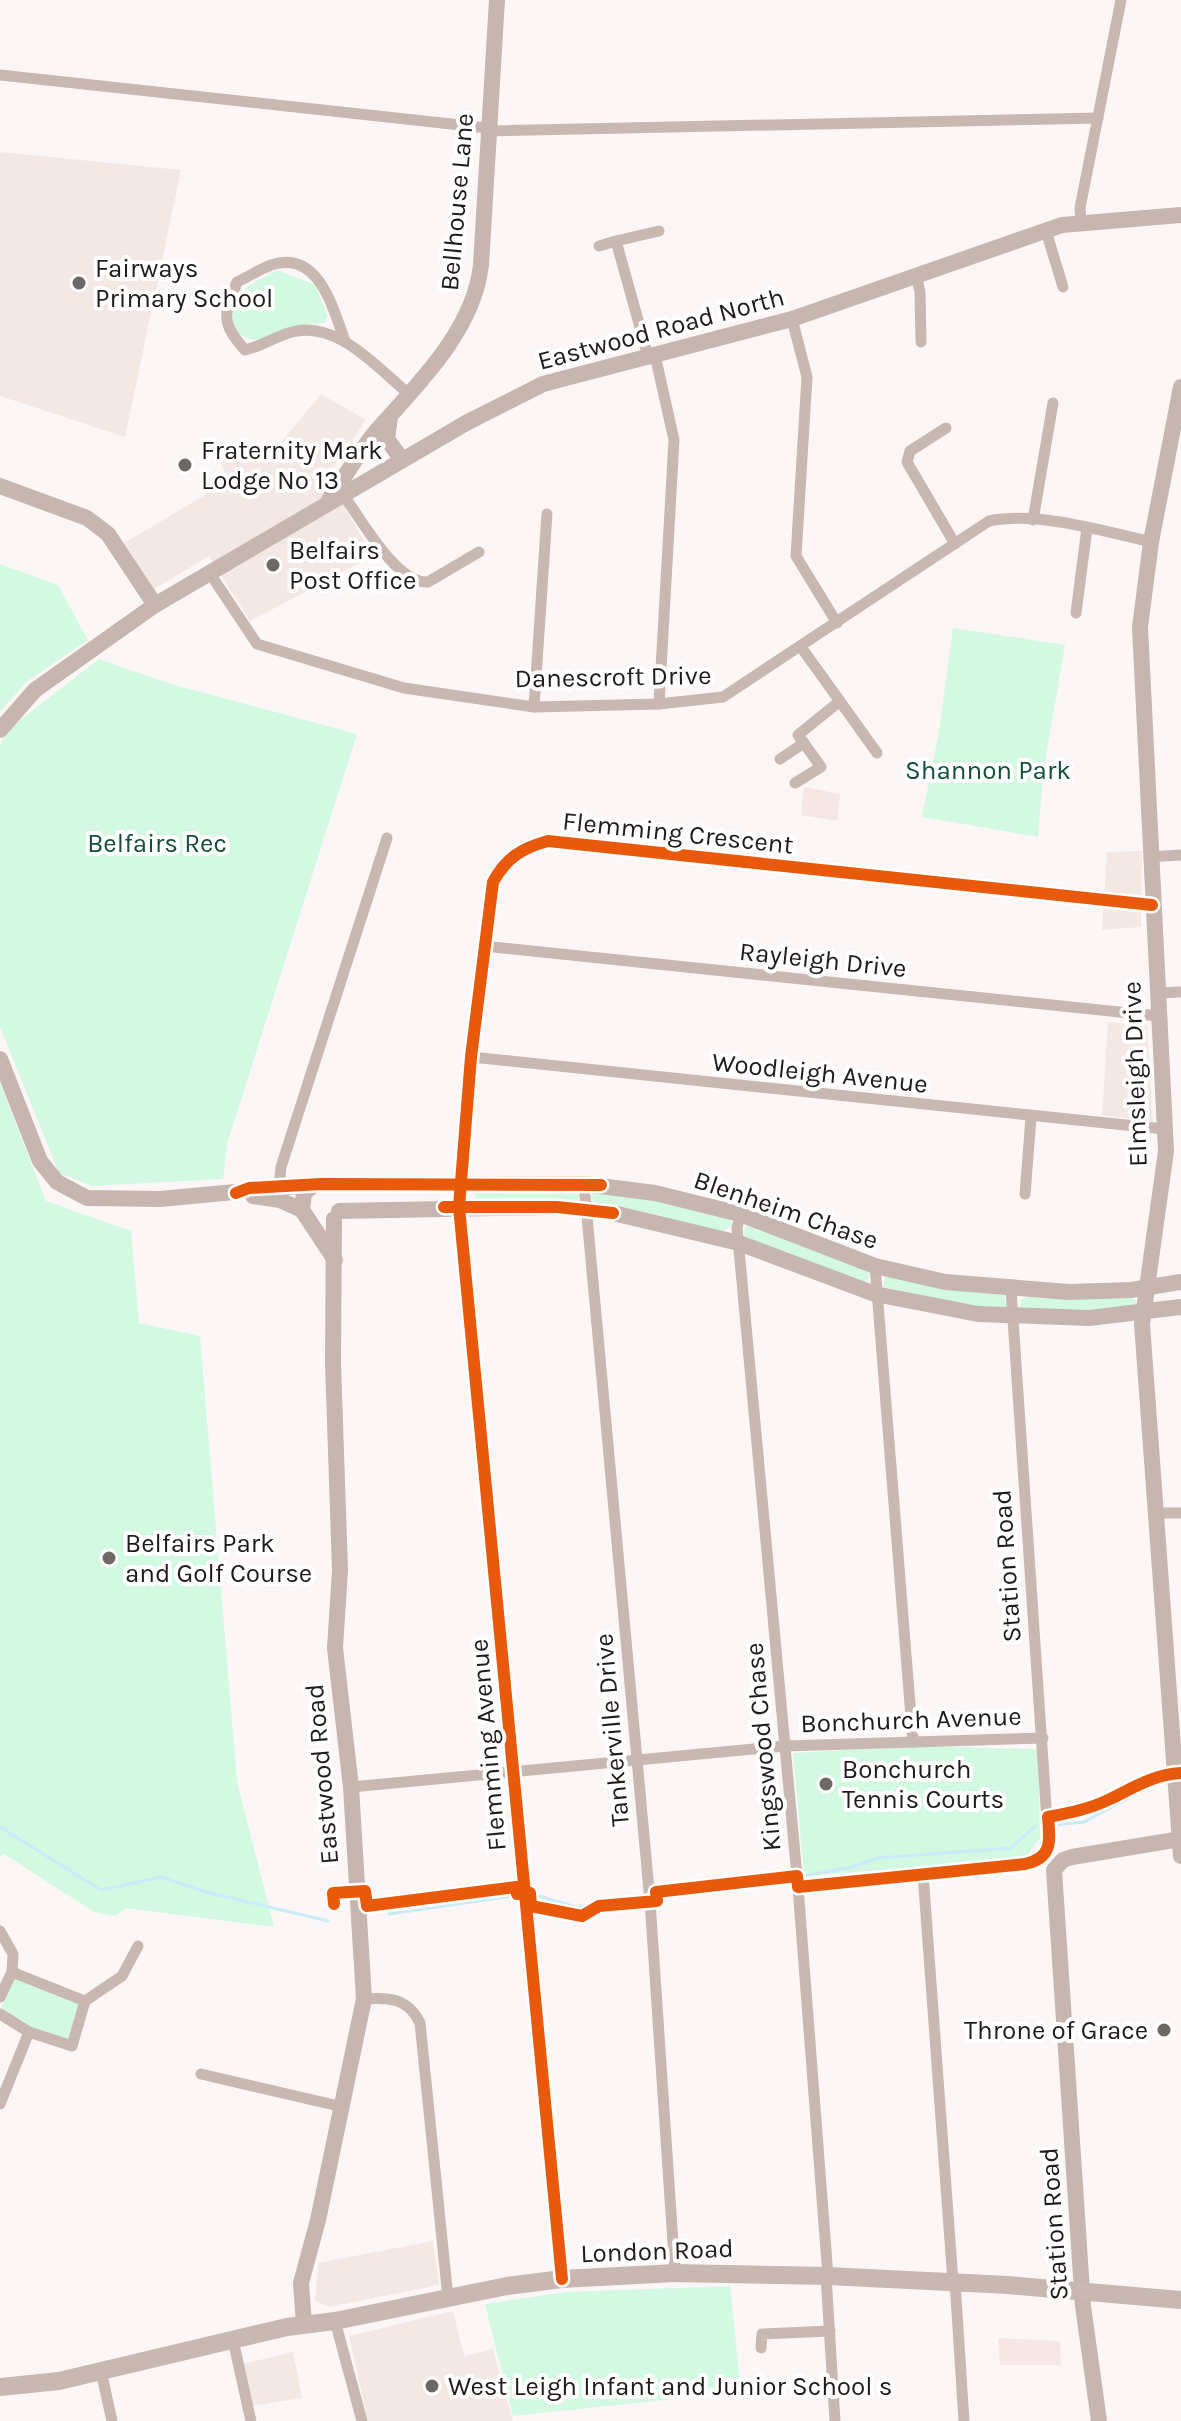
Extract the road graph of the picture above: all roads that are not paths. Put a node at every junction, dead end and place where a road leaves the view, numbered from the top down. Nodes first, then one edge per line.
1 (497, 0) edge
2 (1121, 0) edge
3 (0, 75) edge
4 (1098, 118) junction
5 (488, 129) junction
6 (1181, 215) edge
7 (1081, 221) junction
8 (659, 231) dead end
9 (1046, 231) junction
10 (616, 241) junction
11 (599, 246) dead end
12 (917, 279) junction
13 (1063, 287) dead end
14 (792, 319) junction
15 (345, 341) junction
16 (921, 342) dead end
17 (652, 356) junction
18 (1181, 387) edge
19 (408, 393) junction
20 (1053, 403) dead end
21 (946, 428) dead end
22 (379, 439) junction
23 (402, 460) junction
24 (353, 466) junction
25 (365, 481) junction
26 (0, 486) edge
27 (343, 495) junction
28 (326, 505) junction
29 (547, 514) dead end
30 (1033, 520) junction
31 (1087, 528) junction
32 (1151, 542) junction
33 (955, 544) junction
34 (479, 552) dead end
35 (209, 572) junction
36 (155, 605) junction
37 (1076, 613) dead end
38 (837, 623) junction
39 (801, 647) junction
40 (840, 701) junction
41 (659, 704) junction
42 (534, 707) junction
43 (0, 730) edge
44 (804, 743) junction
45 (877, 753) dead end
46 (780, 759) dead end
47 (795, 783) dead end
48 (387, 838) dead end
49 (1181, 855) edge
50 (1149, 857) junction
51 (1152, 905) junction
52 (483, 946) junction
53 (1181, 992) edge
54 (1157, 993) junction
55 (1158, 1016) junction
56 (471, 1057) junction
57 (0, 1059) edge
58 (1031, 1118) junction
59 (1164, 1129) junction
60 (459, 1183) junction
61 (584, 1184) junction
62 (320, 1185) junction
63 (279, 1187) junction
64 (236, 1193) junction
65 (1025, 1194) dead end
66 (459, 1207) junction
67 (586, 1210) junction
68 (740, 1214) junction
69 (337, 1215) junction
70 (307, 1216) junction
71 (739, 1243) junction
72 (335, 1260) junction
73 (875, 1266) junction
74 (1181, 1282) edge
75 (1146, 1288) junction
76 (1011, 1290) junction
77 (875, 1294) junction
78 (1181, 1307) edge
79 (1144, 1312) junction
80 (1014, 1317) junction
81 (1156, 1513) junction
82 (1181, 1513) edge
83 (1043, 1738) junction
84 (913, 1742) junction
85 (785, 1746) junction
86 (637, 1759) junction
87 (512, 1771) junction
88 (351, 1787) junction
89 (1181, 1845) edge
90 (923, 1874) junction
91 (798, 1887) junction
92 (0, 1931) edge
93 (138, 1946) dead end
94 (12, 1972) junction
95 (0, 1997) edge
96 (364, 1999) junction
97 (85, 2001) junction
98 (0, 2014) edge
99 (29, 2032) junction
100 (201, 2074) dead end
101 (0, 2104) edge
102 (343, 2107) junction
103 (675, 2273) junction
104 (827, 2276) junction
105 (562, 2279) junction
106 (954, 2282) junction
107 (1083, 2291) junction
108 (448, 2298) junction
109 (1181, 2300) edge
110 (335, 2321) junction
111 (304, 2324) junction
112 (830, 2331) junction
113 (233, 2340) junction
114 (761, 2348) dead end
115 (101, 2371) junction
116 (0, 2387) edge
117 (112, 2421) edge
118 (251, 2421) edge
119 (362, 2421) edge
120 (835, 2421) edge
121 (964, 2421) edge
122 (1099, 2421) edge

1 - 5 street, Bellhouse Lane
2 - 4 street
3 - 5 street
4 - 5 street
4 - 7 street
5 - 19 street, Bellhouse Lane
6 - 7 street, Eastwood Road North
7 - 9 street, Eastwood Road North
8 - 10 street
9 - 12 street, Eastwood Road North
9 - 13 street
10 - 11 street
10 - 17 street
12 - 14 street, Eastwood Road North
12 - 16 street
14 - 17 street, Eastwood Road North
14 - 38 street
15 - 15 street
15 - 19 street
17 - 23 street, Eastwood Road North
17 - 41 street
18 - 32 street, Elmsleigh Drive
19 - 22 street, Bellhouse Lane
20 - 30 street
21 - 33 street
22 - 23 street
22 - 24 street, Bellhouse Lane
23 - 25 street, Eastwood Road North
24 - 25 street
24 - 28 street, Bellhouse Lane
25 - 27 street, Eastwood Road North
26 - 36 street
27 - 28 street, Eastwood Road North
27 - 34 street
28 - 35 street, Eastwood Road North
29 - 42 street
30 - 31 street, Danescroft Drive
30 - 33 street, Danescroft Drive
31 - 32 street, Danescroft Drive
31 - 37 street
32 - 50 street, Elmsleigh Drive
33 - 38 street, Danescroft Drive
35 - 36 street, Eastwood Road North
35 - 42 street, Danescroft Drive
36 - 43 street, Eastwood Road North
38 - 39 street, Danescroft Drive
39 - 40 street
39 - 41 street, Danescroft Drive
40 - 44 street
40 - 45 street
41 - 42 street, Danescroft Drive
44 - 46 street
44 - 47 street
48 - 63 street
49 - 50 street
50 - 51 street, Elmsleigh Drive
51 - 52 street, Flemming Crescent
51 - 54 street, Elmsleigh Drive
52 - 55 street, Rayleigh Drive
52 - 56 street, Flemming Crescent
53 - 54 street
54 - 55 street, Elmsleigh Drive
55 - 59 street, Elmsleigh Drive
56 - 58 street, Woodleigh Avenue
56 - 60 street, Flemming Crescent
57 - 64 street
58 - 59 street, Woodleigh Avenue
58 - 65 street
59 - 75 street, Elmsleigh Drive
60 - 61 street, Blenheim Chase
60 - 62 street, Blenheim Chase
60 - 66 street, Flemming Crescent
61 - 67 street, Tankerville Drive
61 - 68 street, Blenheim Chase
62 - 63 street
62 - 69 street
62 - 70 street
63 - 64 street
64 - 70 street
66 - 67 street, Blenheim Chase
66 - 69 street, Blenheim Chase
66 - 87 street, Flemming Avenue
67 - 71 street, Blenheim Chase
67 - 86 street, Tankerville Drive
68 - 71 street, Kingswood Chase
68 - 73 street, Blenheim Chase
69 - 70 street
69 - 72 street, Eastwood Road
70 - 72 street
71 - 77 street, Blenheim Chase
71 - 85 street, Kingswood Chase
72 - 88 street, Eastwood Road
73 - 76 street, Blenheim Chase
73 - 77 street
74 - 75 street, Blenheim Chase
75 - 76 street, Blenheim Chase
75 - 79 street, Elmsleigh Drive
76 - 80 street, Station Road
77 - 80 street, Blenheim Chase
77 - 84 street
78 - 79 street, Blenheim Chase
79 - 80 street, Blenheim Chase
79 - 81 street, Elmsleigh Drive
80 - 83 street, Station Road
81 - 82 street
81 - 89 street, Elmsleigh Drive
83 - 84 street, Bonchurch Avenue
83 - 90 street, Station Road
84 - 85 street, Bonchurch Avenue
85 - 86 street, Bonchurch Avenue
85 - 91 street, Kingswood Chase
86 - 87 street, Bonchurch Avenue
86 - 103 street, Tankerville Drive
87 - 88 street, Bonchurch Avenue
87 - 105 street, Flemming Avenue
88 - 96 street, Eastwood Road
89 - 107 street, Station Road
90 - 91 street
90 - 106 street
91 - 104 street, Kingswood Chase
92 - 94 street
93 - 97 street
94 - 95 street
94 - 97 street
96 - 102 street, Eastwood Road
96 - 108 street
97 - 99 street
98 - 99 street
99 - 101 street
100 - 102 street
102 - 111 street, Eastwood Road
103 - 104 main road, London Road
103 - 105 main road, London Road
104 - 106 main road, London Road
104 - 112 street, Kingswood Chase
105 - 108 main road, London Road
106 - 107 main road, London Road
106 - 121 street
107 - 109 main road, London Road
107 - 122 street, Station Road
108 - 110 main road, London Road
110 - 111 main road, London Road
110 - 119 street
111 - 113 main road, London Road
112 - 114 street
112 - 120 street, Kingswood Chase
113 - 115 main road, London Road
113 - 118 street
115 - 116 main road, London Road
115 - 117 street

